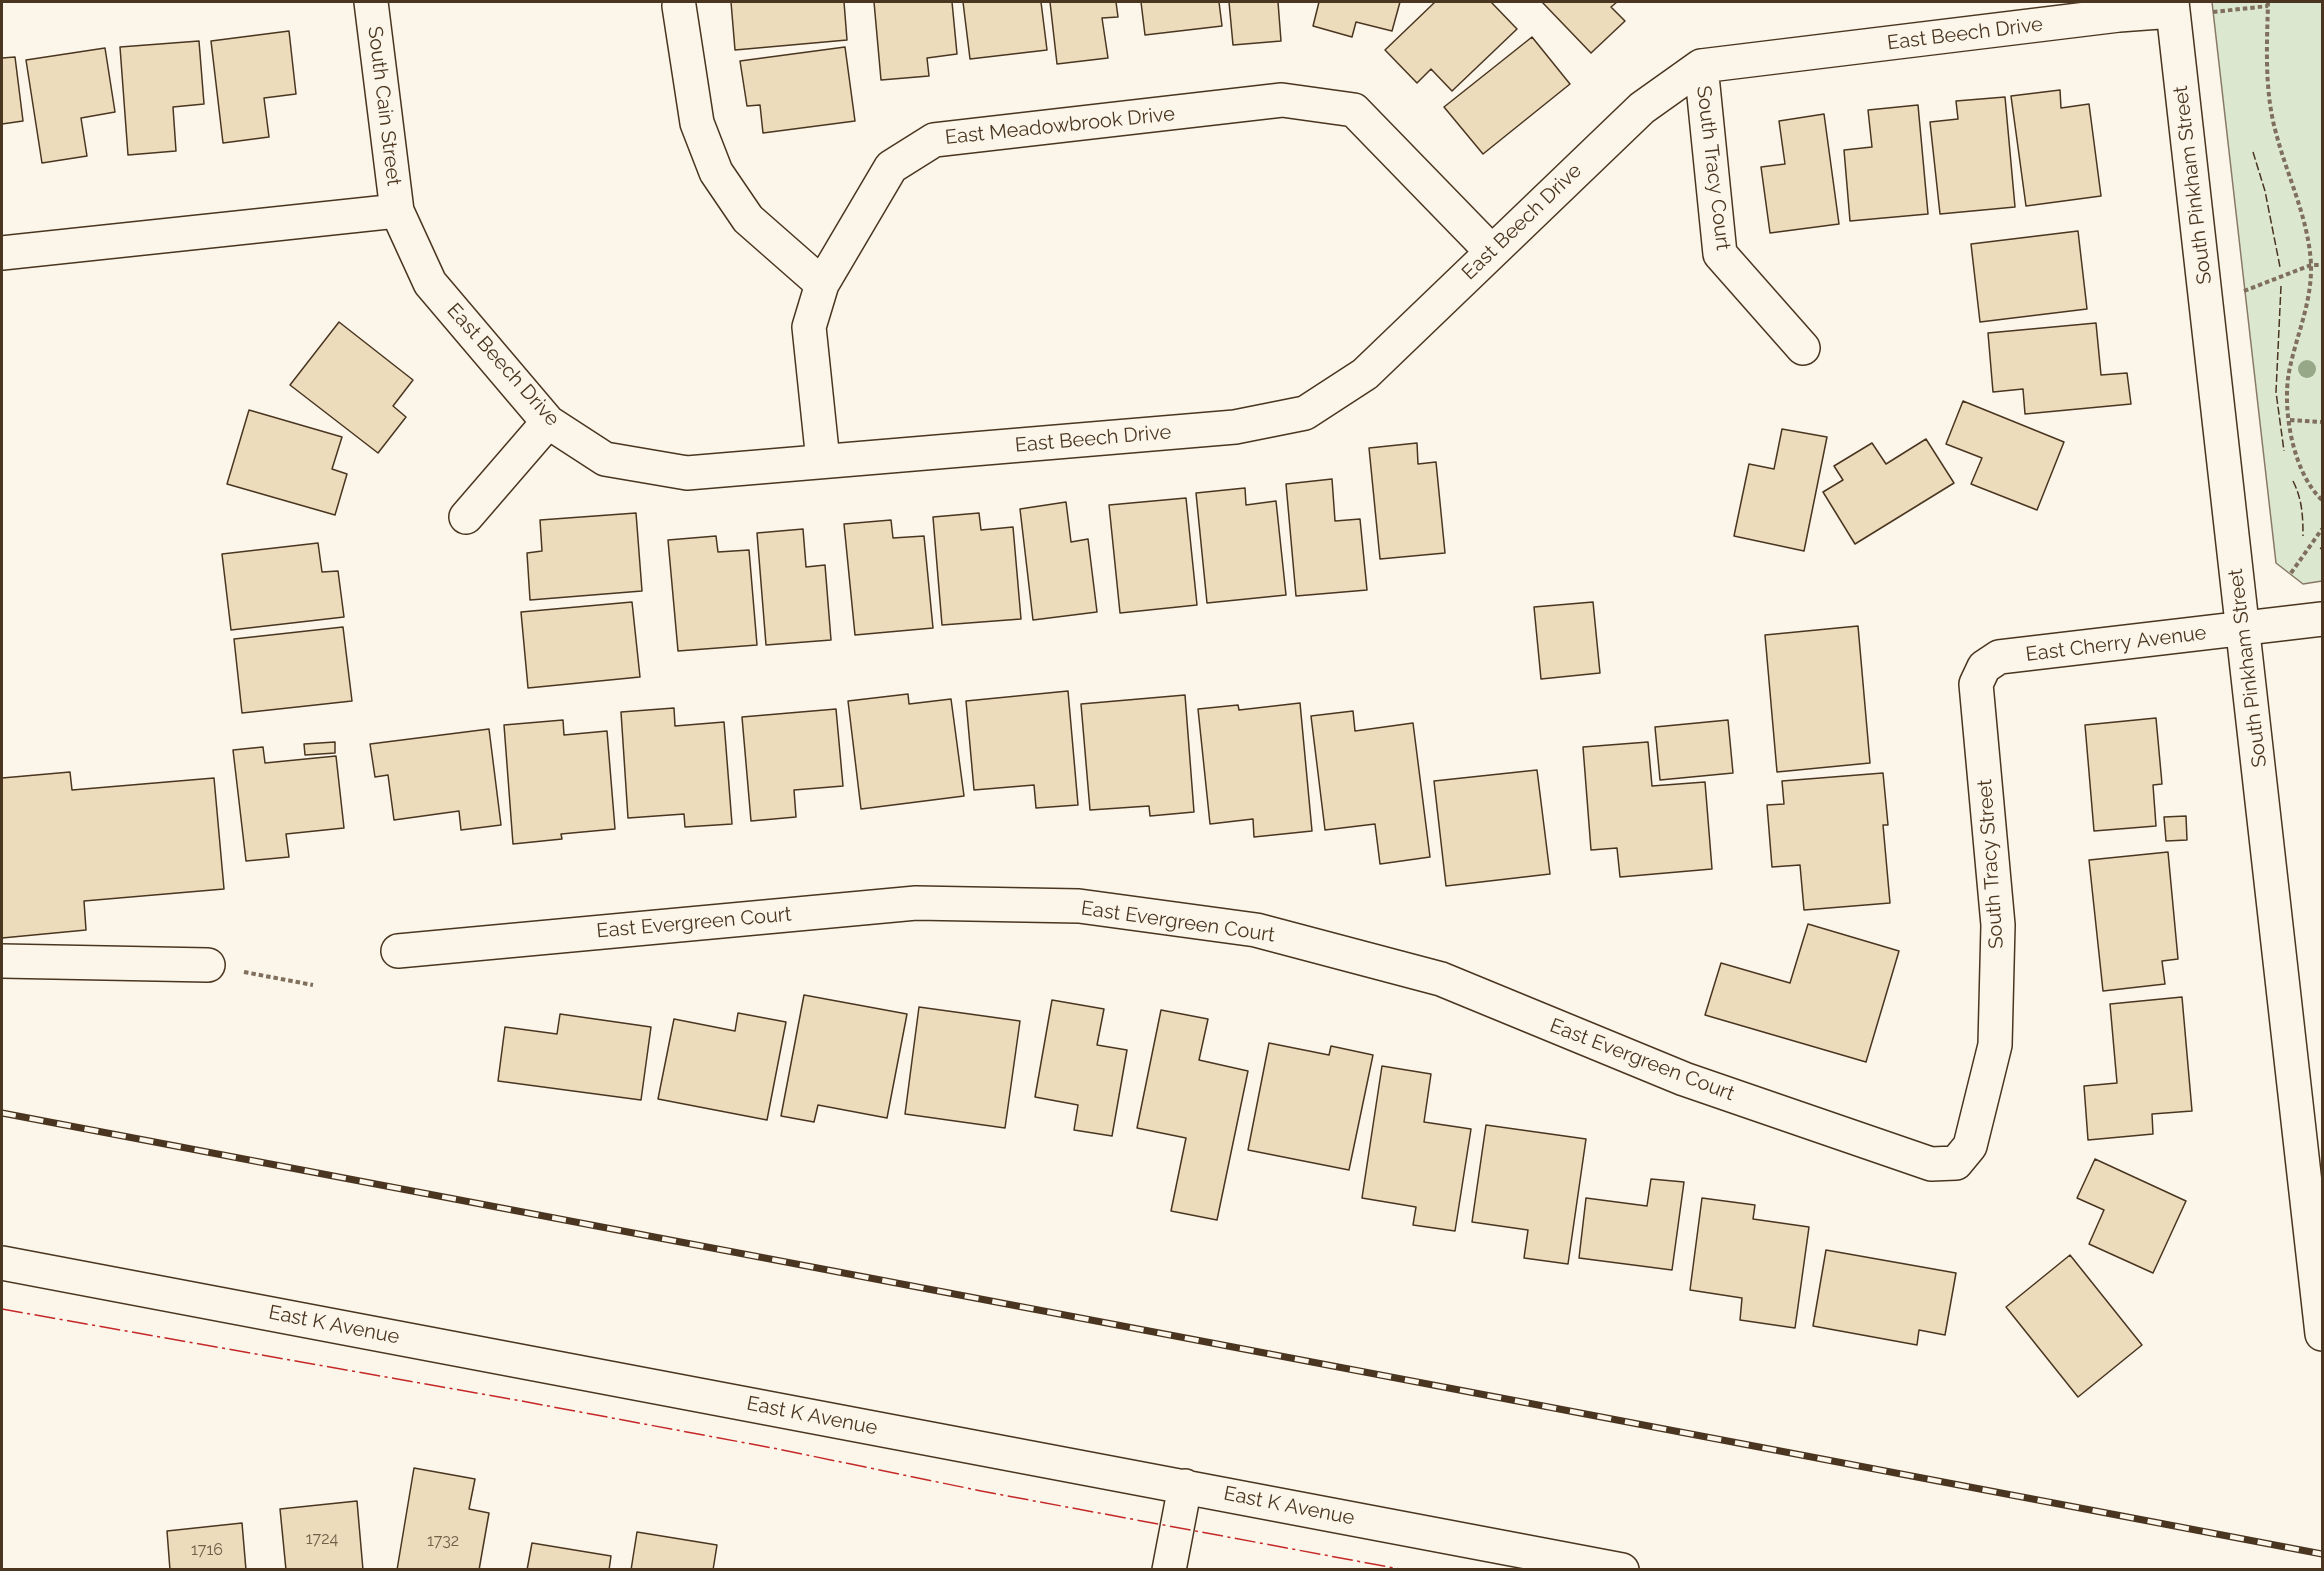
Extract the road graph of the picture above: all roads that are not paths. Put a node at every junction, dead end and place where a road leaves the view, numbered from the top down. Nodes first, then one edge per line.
1 (371, 2) edge
2 (679, 6) dead end
3 (2172, 6) edge
4 (1701, 66) junction
5 (397, 211) junction
6 (1491, 250) junction
7 (2, 253) edge
8 (822, 284) junction
9 (1803, 348) dead end
10 (548, 422) junction
11 (823, 461) junction
12 (466, 517) dead end
13 (2322, 620) edge
14 (2243, 630) junction
15 (1984, 667) joint
16 (398, 951) dead end
17 (2, 961) edge
18 (208, 965) road end
19 (1956, 1163) joint
20 (2, 1263) edge
21 (2322, 1334) edge
22 (1185, 1486) junction
23 (1169, 1569) edge
24 (1622, 1569) edge

1 - 5 street, South Cain Street
2 - 8 street
3 - 4 street, East Beech Drive
3 - 14 street, South Pinkham Street
4 - 6 street, East Beech Drive
4 - 9 street, South Tracy Court
5 - 7 street
5 - 10 street, East Beech Drive
6 - 8 street, East Meadowbrook Drive
6 - 11 street, East Beech Drive
8 - 11 street, East Meadowbrook Drive
10 - 11 street, East Beech Drive
10 - 12 street
13 - 14 street, East Cherry Avenue
14 - 15 street, East Cherry Avenue
14 - 21 street, South Pinkham Street
15 - 19 street, South Tracy Street
16 - 19 street, East Evergreen Court
17 - 18 street
20 - 22 street, East K Avenue
22 - 23 street
22 - 24 street, East K Avenue

